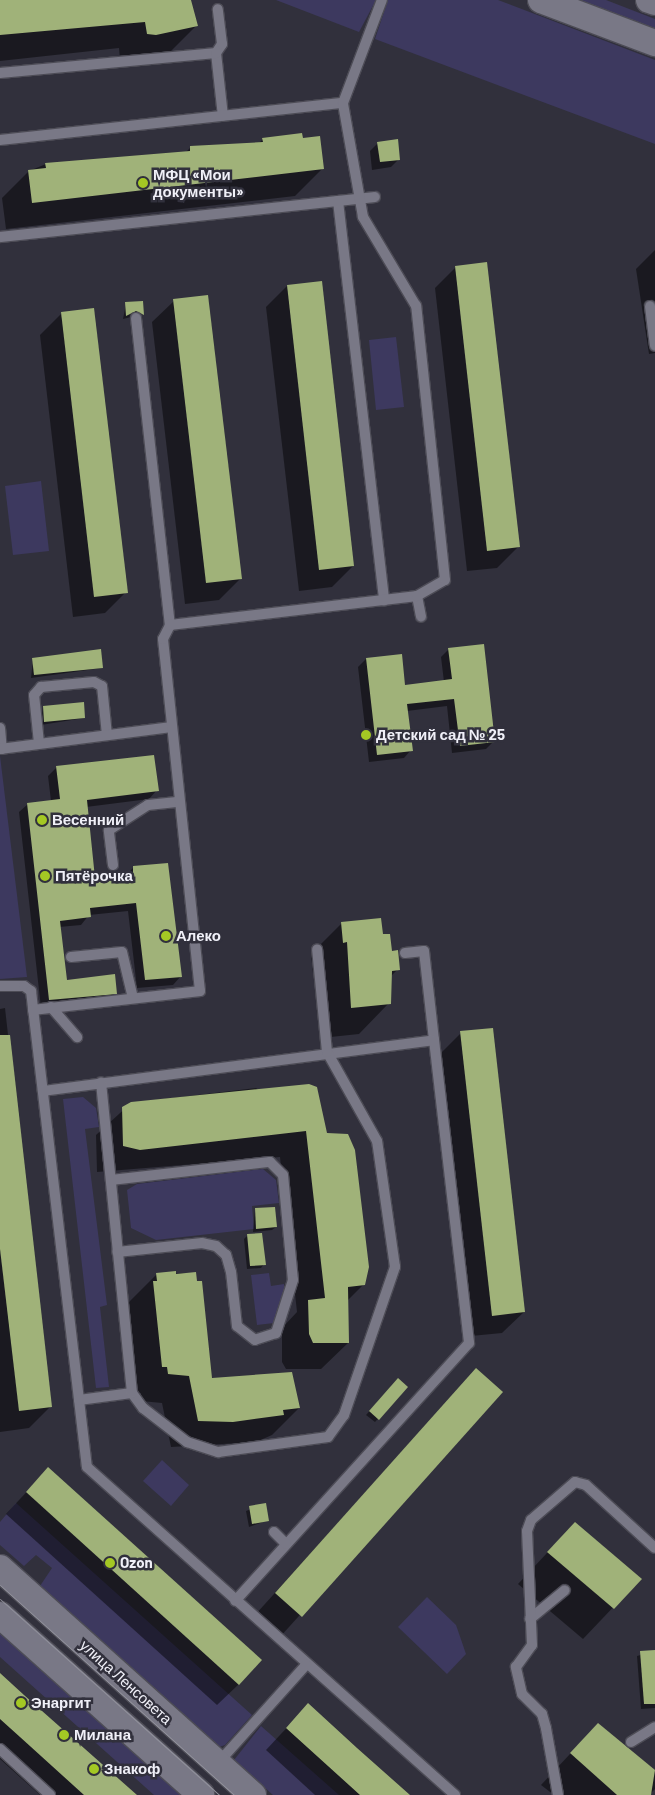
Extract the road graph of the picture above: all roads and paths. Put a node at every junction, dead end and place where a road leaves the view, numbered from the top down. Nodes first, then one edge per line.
1 (382, 0) edge
2 (541, 0) edge
3 (649, 0) edge
4 (655, 2) edge
5 (218, 9) dead end
6 (655, 43) edge
7 (216, 53) junction
8 (0, 73) edge
9 (343, 103) junction
10 (224, 116) junction
11 (0, 140) edge
12 (374, 197) dead end
13 (360, 199) junction
14 (338, 201) junction
15 (0, 237) edge
16 (650, 306) dead end
17 (136, 318) dead end
18 (655, 346) edge
19 (416, 596) junction
20 (384, 600) junction
21 (420, 617) dead end
22 (170, 625) junction
23 (172, 727) junction
24 (0, 728) edge
25 (108, 735) junction
26 (39, 743) junction
27 (1, 749) edge
28 (180, 802) junction
29 (113, 865) dead end
30 (316, 949) dead end
31 (405, 953) dead end
32 (71, 957) dead end
33 (0, 986) edge
34 (133, 998) junction
35 (51, 1007) junction
36 (33, 1010) junction
37 (77, 1038) dead end
38 (434, 1040) junction
39 (327, 1052) junction
40 (101, 1083) junction
41 (43, 1091) junction
42 (110, 1180) junction
43 (116, 1252) junction
44 (132, 1393) junction
45 (79, 1400) junction
46 (274, 1532) dead end
47 (286, 1544) junction
48 (655, 1548) edge
49 (0, 1568) edge
50 (564, 1590) dead end
51 (235, 1601) junction
52 (0, 1615) edge
53 (530, 1620) junction
54 (306, 1665) junction
55 (655, 1727) edge
56 (631, 1742) dead end
57 (0, 1749) edge
58 (218, 1764) junction
59 (50, 1795) edge
60 (201, 1795) edge
61 (253, 1795) edge
62 (454, 1795) edge
63 (558, 1795) edge

1 - 9 lane
2 - 6 street
3 - 4 street
5 - 7 lane
7 - 8 lane
7 - 10 lane
9 - 10 lane
9 - 13 lane
10 - 11 lane
12 - 13 lane
13 - 14 lane
13 - 19 lane
14 - 15 lane
14 - 20 lane
16 - 18 lane
17 - 22 lane
19 - 20 lane
19 - 21 lane
20 - 22 lane
22 - 23 lane
23 - 25 lane
23 - 28 lane
24 - 27 lane
25 - 26 lane
25 - 26 lane
26 - 27 lane
28 - 29 lane
28 - 34 lane
30 - 39 lane
31 - 38 lane
32 - 34 lane
33 - 36 lane
34 - 35 lane
35 - 36 lane
35 - 37 lane
36 - 41 lane
38 - 39 lane
38 - 47 lane
39 - 40 lane
39 - 44 lane
40 - 41 lane
40 - 42 lane
41 - 45 lane
42 - 43 lane
42 - 43 lane
43 - 44 lane
44 - 45 lane
45 - 51 lane
46 - 47 lane
47 - 51 lane
48 - 53 lane
49 - 58 street, улица Ленсовета
50 - 53 lane
51 - 54 lane
52 - 60 street
53 - 63 lane
54 - 58 lane
54 - 62 lane
55 - 56 lane
57 - 59 lane
58 - 61 street, улица Ленсовета

